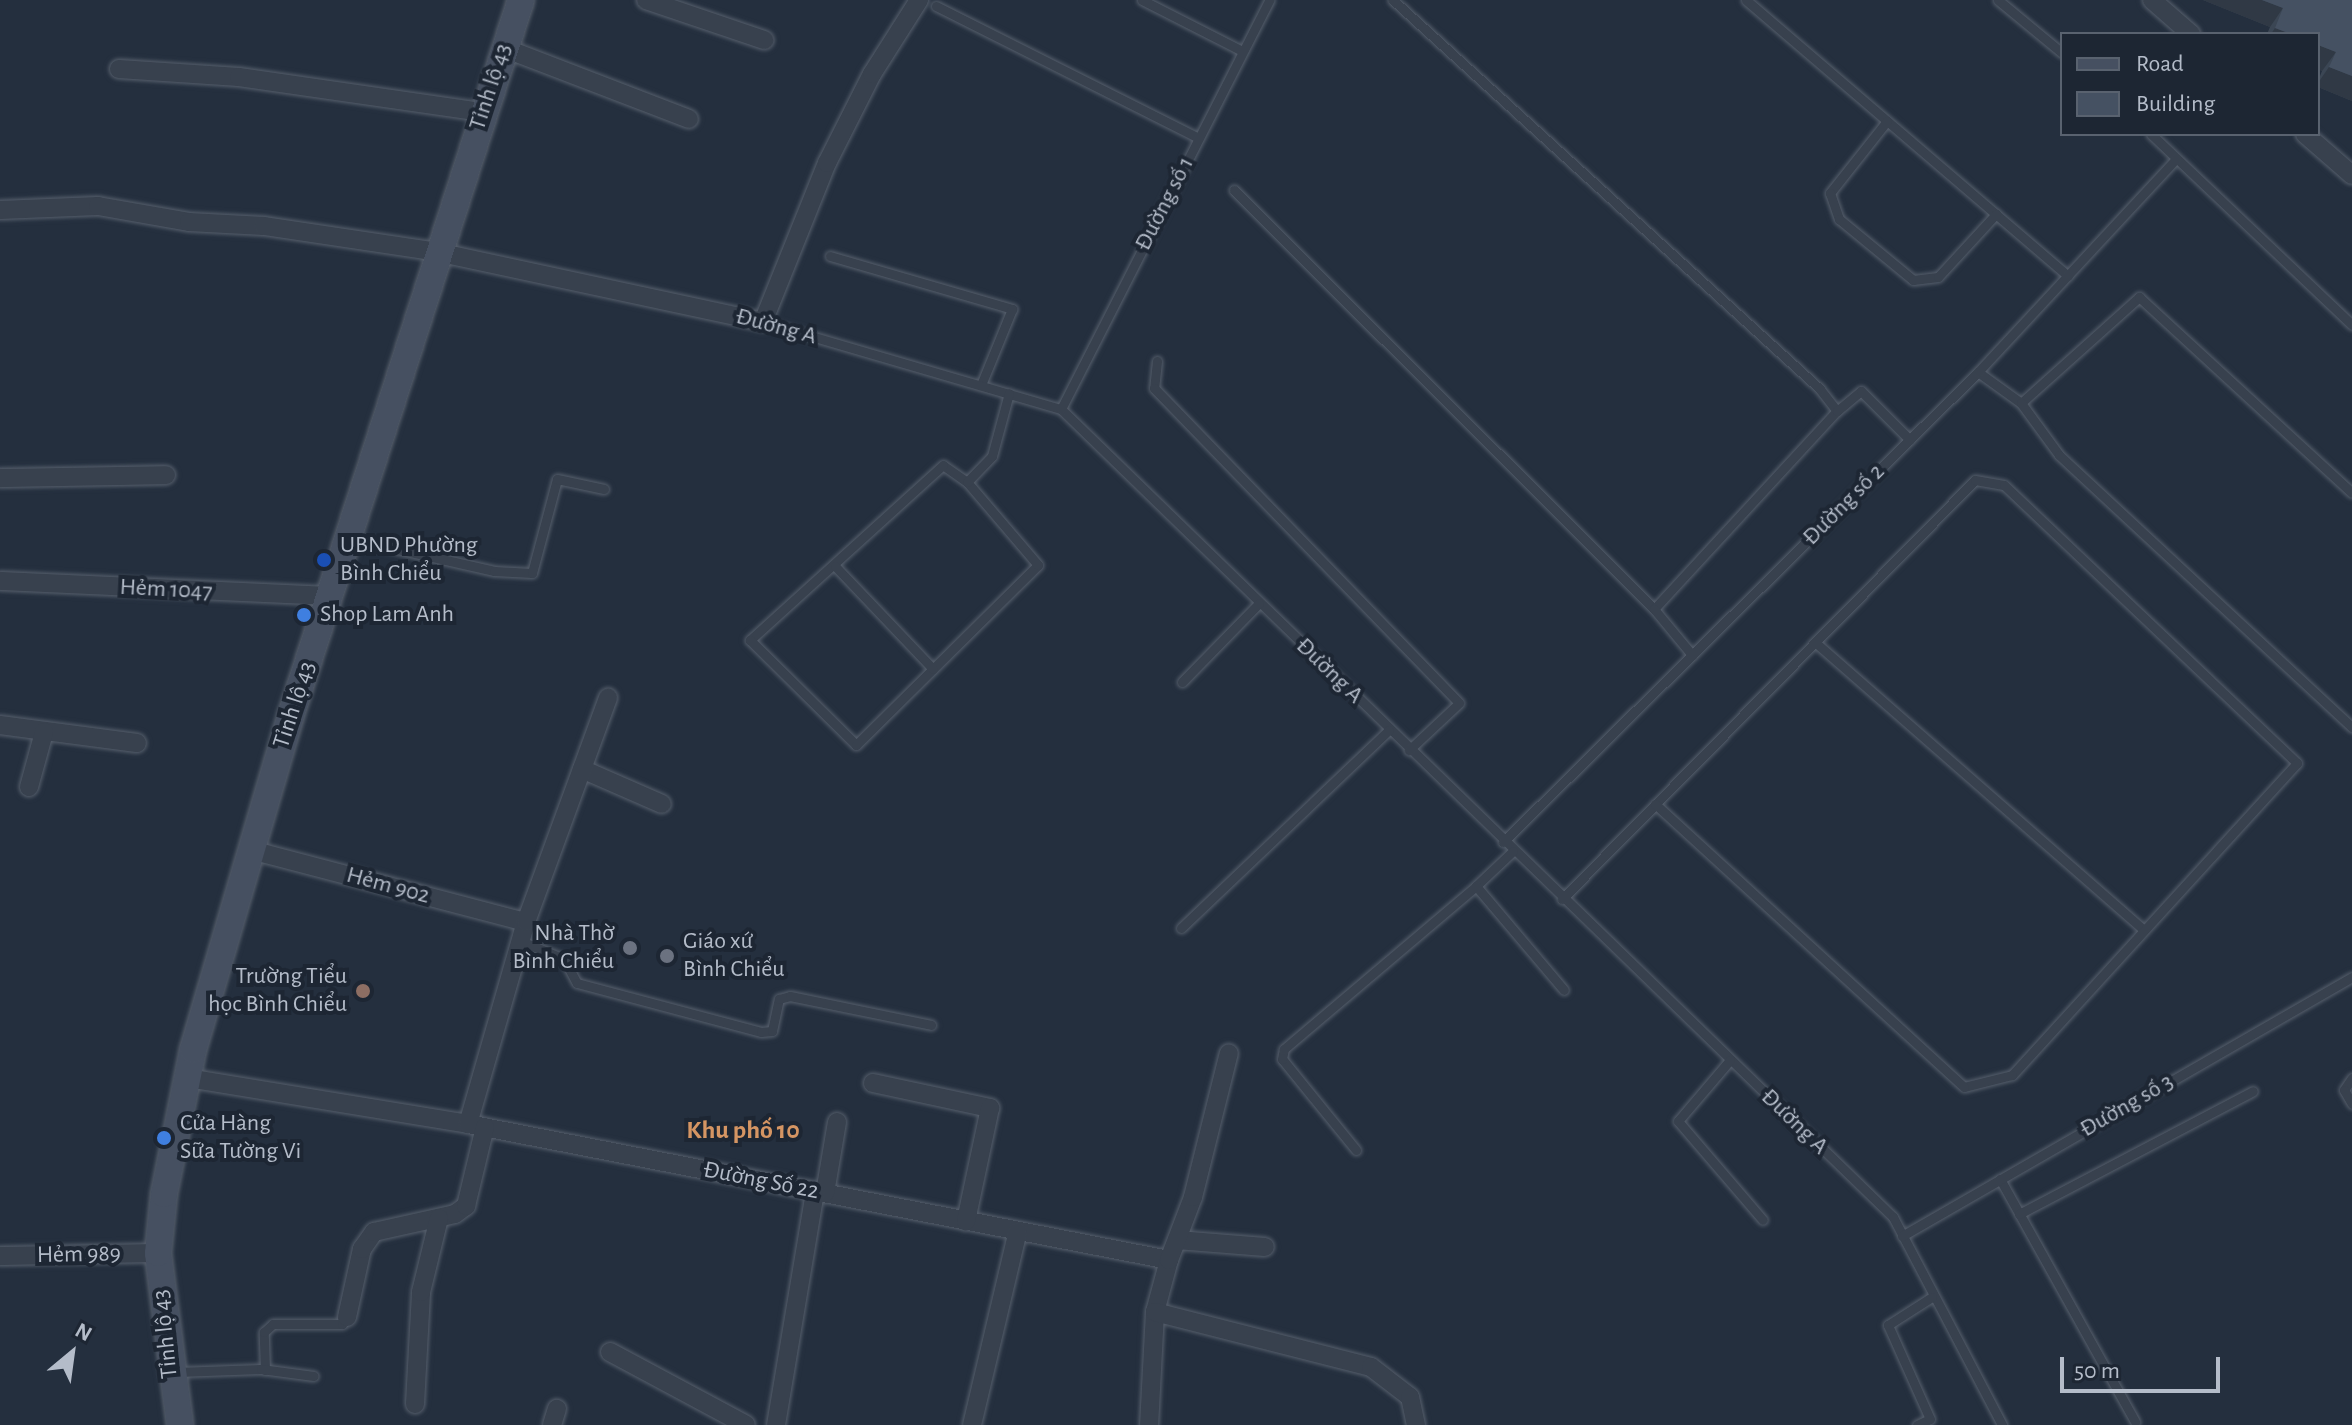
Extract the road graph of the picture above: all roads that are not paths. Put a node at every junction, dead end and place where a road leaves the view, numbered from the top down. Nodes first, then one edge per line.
1 (521, 0) edge
2 (646, 0) edge
3 (1142, 0) edge
4 (1269, 0) edge
5 (1393, 0) edge
6 (1746, 0) edge
7 (1998, 0) edge
8 (2152, 0) edge
9 (928, 3) edge
10 (2189, 32) edge
11 (764, 40) dead end
12 (504, 48) junction
13 (1242, 51) junction
14 (2060, 51) edge
15 (119, 69) dead end
16 (483, 112) junction
17 (689, 119) dead end
18 (1887, 121) junction
19 (2153, 136) edge
20 (2307, 136) edge
21 (1199, 138) junction
22 (2176, 159) junction
23 (2352, 175) edge
24 (1234, 190) dead end
25 (0, 210) edge
26 (1996, 214) junction
27 (437, 252) junction
28 (830, 256) dead end
29 (2068, 276) junction
30 (763, 322) junction
31 (2352, 325) edge
32 (1157, 361) dead end
33 (1978, 372) junction
34 (981, 385) junction
35 (1009, 393) junction
36 (2021, 403) junction
37 (1061, 409) junction
38 (1837, 411) junction
39 (1910, 440) junction
40 (166, 475) dead end
41 (0, 478) edge
42 (967, 482) junction
43 (604, 489) dead end
44 (2352, 493) edge
45 (349, 538) junction
46 (835, 566) junction
47 (0, 581) edge
48 (332, 596) junction
49 (1259, 603) junction
50 (1654, 609) junction
51 (1815, 642) junction
52 (1692, 655) junction
53 (933, 669) junction
54 (1182, 682) dead end
55 (608, 698) dead end
56 (0, 725) edge
57 (2352, 727) edge
58 (1389, 730) junction
59 (44, 732) junction
60 (137, 743) dead end
61 (1409, 750) junction
62 (582, 769) junction
63 (29, 787) dead end
64 (662, 804) dead end
65 (1655, 804) junction
66 (1503, 842) junction
67 (251, 850) junction
68 (1513, 851) junction
69 (1476, 886) junction
70 (1562, 899) junction
71 (526, 922) junction
72 (1181, 928) dead end
73 (2144, 930) junction
74 (521, 941) junction
75 (2352, 977) edge
76 (1564, 990) dead end
77 (931, 1025) dead end
78 (1229, 1053) dead end
79 (1730, 1060) junction
80 (188, 1078) junction
81 (2352, 1078) edge
82 (873, 1083) dead end
83 (2253, 1091) dead end
84 (2352, 1104) edge
85 (837, 1122) dead end
86 (476, 1125) junction
87 (1356, 1150) dead end
88 (2000, 1179) junction
89 (820, 1192) junction
90 (2019, 1214) junction
91 (439, 1218) junction
92 (1763, 1220) dead end
93 (966, 1221) junction
94 (1018, 1231) junction
95 (1902, 1236) junction
96 (1177, 1240) junction
97 (1265, 1247) dead end
98 (158, 1253) junction
99 (0, 1256) edge
100 (1169, 1260) junction
101 (1932, 1297) junction
102 (1155, 1312) junction
103 (347, 1317) joint
104 (610, 1352) dead end
105 (265, 1370) junction
106 (169, 1372) junction
107 (314, 1376) dead end
108 (415, 1404) dead end
109 (2135, 1422) dead end
110 (180, 1425) edge
111 (746, 1425) edge
112 (776, 1425) edge
113 (972, 1425) edge
114 (1149, 1425) edge
115 (1416, 1425) edge
116 (1917, 1425) edge
117 (2002, 1425) edge

1 - 12 main road, Tỉnh lộ 43
2 - 11 street
3 - 13 lane
4 - 13 lane, Đường số 1
5 - 38 lane
6 - 18 lane
7 - 14 lane
8 - 10 street
9 - 21 lane
9 - 30 street
12 - 16 main road, Tỉnh lộ 43
12 - 17 street
13 - 21 lane, Đường số 1
15 - 16 street
16 - 27 main road, Tỉnh lộ 43
18 - 26 lane
18 - 26 lane
19 - 22 lane
20 - 23 street
21 - 37 lane, Đường số 1
22 - 29 lane, Đường số 2
22 - 31 lane
24 - 50 lane
25 - 27 street, Đường A
26 - 29 lane
27 - 30 street, Đường A
27 - 45 main road, Tỉnh lộ 43
28 - 34 lane
29 - 33 lane, Đường số 2
30 - 34 lane, Đường A
32 - 61 lane
33 - 36 lane
33 - 39 lane, Đường số 2
34 - 35 lane, Đường A
35 - 37 lane, Đường A
35 - 42 lane
36 - 44 lane
36 - 57 lane
37 - 49 lane, Đường A
38 - 39 lane
38 - 50 lane
39 - 52 lane, Đường số 2
40 - 41 street
42 - 46 lane
42 - 53 lane
43 - 45 lane
45 - 48 main road, Tỉnh lộ 43
46 - 53 lane
46 - 53 lane
47 - 48 street, Hẻm 1047
48 - 67 main road, Tỉnh lộ 43
49 - 54 lane
49 - 58 lane, Đường A
50 - 52 lane
51 - 65 lane
51 - 73 lane
51 - 73 lane
52 - 66 lane, Đường số 2
55 - 62 street
56 - 59 street
58 - 61 lane, Đường A
58 - 72 lane
59 - 60 street
59 - 63 street
61 - 66 lane, Đường A
62 - 64 street
62 - 71 street
65 - 70 lane
65 - 73 lane
66 - 68 lane, Đường A
67 - 71 street, Hẻm 902
67 - 80 main road, Tỉnh lộ 43
68 - 69 lane
68 - 70 lane, Đường A
69 - 76 lane
69 - 87 lane
70 - 79 lane, Đường A
71 - 74 street
74 - 77 lane
74 - 86 street
75 - 88 lane, Đường số 3
78 - 96 street
79 - 92 lane
79 - 95 lane, Đường A
80 - 86 street, Đường Số 22
80 - 98 main road, Tỉnh lộ 43
81 - 84 lane
82 - 93 street
83 - 90 lane
85 - 89 street
86 - 89 street, Đường Số 22
86 - 91 street
88 - 90 lane
88 - 95 lane, Đường số 3
89 - 93 street, Đường Số 22
89 - 112 street
90 - 109 lane
91 - 103 street
91 - 108 street
93 - 94 street, Đường Số 22
94 - 100 street, Đường Số 22
94 - 113 street
95 - 101 lane, Đường A
96 - 97 street
96 - 100 street
98 - 99 street, Hẻm 989
98 - 106 main road, Tỉnh lộ 43
100 - 102 street
101 - 116 lane
101 - 117 lane, Đường A
102 - 114 street
102 - 115 street
103 - 105 lane
104 - 111 street
105 - 106 lane
105 - 107 lane
106 - 110 main road, Tỉnh lộ 43

